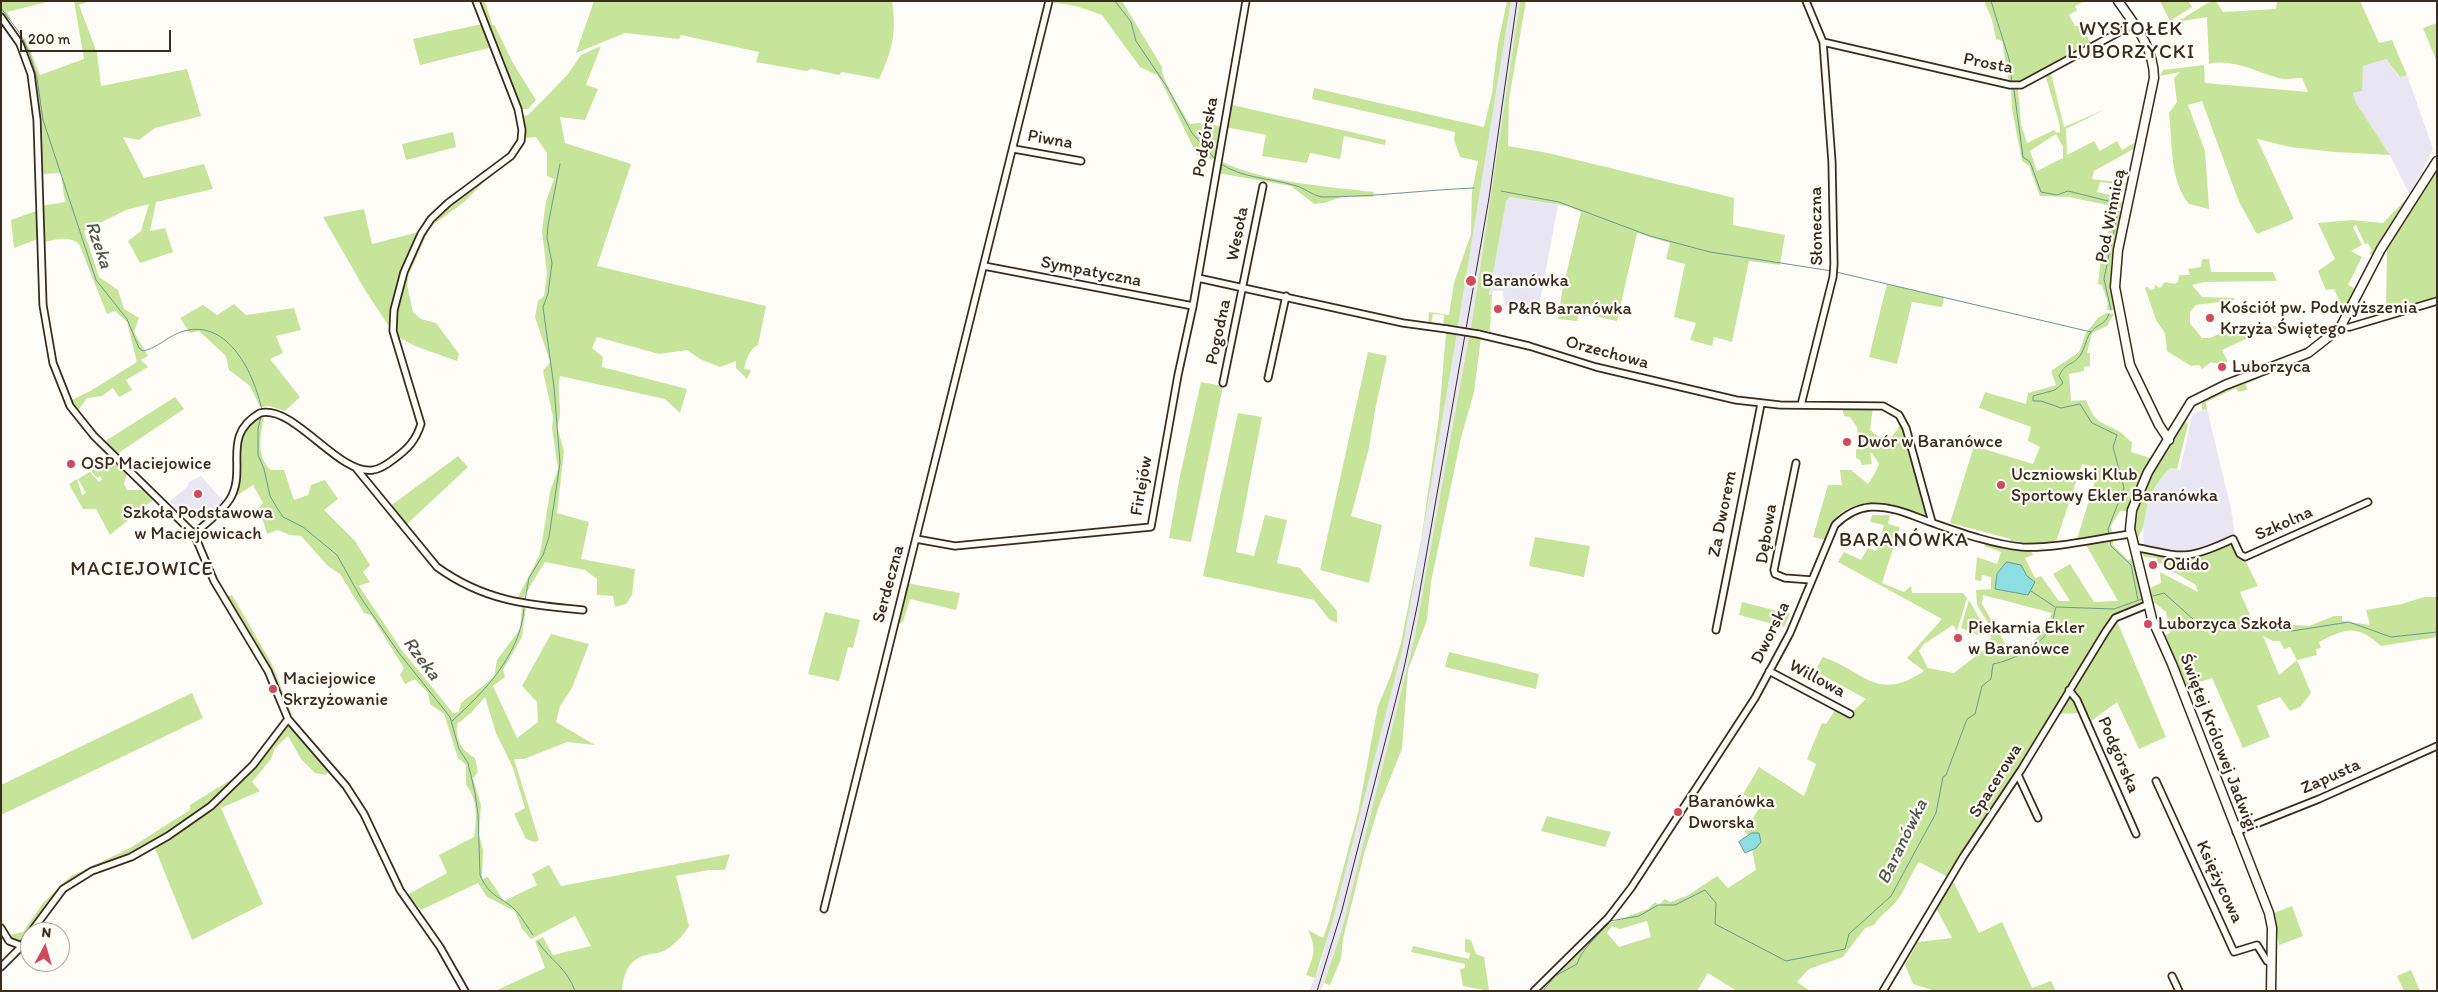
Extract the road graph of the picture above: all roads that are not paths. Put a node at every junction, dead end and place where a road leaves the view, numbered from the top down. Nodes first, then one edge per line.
1 (476, 1) edge
2 (1049, 1) edge
3 (1246, 1) edge
4 (1806, 1) edge
5 (2118, 1) edge
6 (1, 17) edge
7 (2134, 24) junction
8 (1823, 42) junction
9 (1014, 149) junction
10 (1081, 161) dead end
11 (2437, 161) edge
12 (1263, 186) dead end
13 (984, 266) junction
14 (1198, 278) junction
15 (1244, 288) junction
16 (1286, 296) junction
17 (2437, 301) edge
18 (1193, 306) junction
19 (2340, 328) junction
20 (1268, 378) dead end
21 (1223, 383) dead end
22 (1761, 404) junction
23 (1801, 405) junction
24 (2169, 440) junction
25 (1796, 463) dead end
26 (355, 467) junction
27 (2368, 502) dead end
28 (1932, 522) junction
29 (194, 534) junction
30 (2131, 534) junction
31 (916, 539) junction
32 (2134, 547) junction
33 (1812, 580) junction
34 (2148, 604) junction
35 (583, 610) dead end
36 (1716, 630) dead end
37 (1769, 671) junction
38 (2069, 690) junction
39 (1850, 714) dead end
40 (288, 719) junction
41 (2437, 746) edge
42 (2018, 775) junction
43 (2156, 781) dead end
44 (2038, 818) dead end
45 (2236, 832) junction
46 (2136, 834) dead end
47 (824, 909) dead end
48 (38, 922) edge
49 (1, 928) edge
50 (20, 945) edge
51 (20, 948) edge
52 (2271, 963) junction
53 (1, 967) edge
54 (2172, 976) dead end
55 (465, 991) edge
56 (1534, 991) edge
57 (1883, 991) edge
58 (2179, 991) edge
59 (2271, 991) edge

1 - 26 street
2 - 9 street, Serdeczna
3 - 14 street, Podgórska
4 - 8 street, Słoneczna
5 - 7 street, Pod Winnicą
6 - 29 street
7 - 8 street, Prosta
7 - 24 street, Pod Winnicą
8 - 23 street, Słoneczna
9 - 10 street, Piwna
9 - 13 street, Serdeczna
11 - 19 street, Świętej Królowej Jadwigi
12 - 15 street, Wesoła
13 - 18 street, Sympatyczna
13 - 31 street, Serdeczna
14 - 15 street, Orzechowa
14 - 18 street, Firlejów
15 - 16 street, Orzechowa
15 - 21 street, Pogodna
16 - 20 street
16 - 22 street, Orzechowa, bridge
17 - 19 street
18 - 31 street, Firlejów
19 - 24 street, Świętej Królowej Jadwigi
22 - 23 street, Orzechowa
22 - 36 street, Za Dworem
23 - 28 street, Orzechowa
24 - 30 street, Świętej Królowej Jadwigi
25 - 33 street, Dębowa
26 - 29 street
26 - 35 street
27 - 32 street, Szkolna
28 - 30 street, Dworska
28 - 33 street, Dworska
29 - 40 street
30 - 32 street, Świętej Królowej Jadwigi
31 - 47 street, Serdeczna
32 - 34 street, Świętej Królowej Jadwigi
33 - 37 street, Dworska
34 - 38 street, Spacerowa
34 - 45 street, Świętej Królowej Jadwigi
37 - 39 street, Willowa
37 - 56 street, Dworska
38 - 42 street, Spacerowa
38 - 46 street, Podgórska
40 - 48 street
40 - 55 street
41 - 45 street, Zapusta
42 - 44 street
42 - 57 street, Spacerowa
43 - 52 street, Księżycowa
45 - 52 street, Świętej Królowej Jadwigi
49 - 50 street
51 - 53 street
52 - 59 street, Świętej Królowej Jadwigi
54 - 58 street

